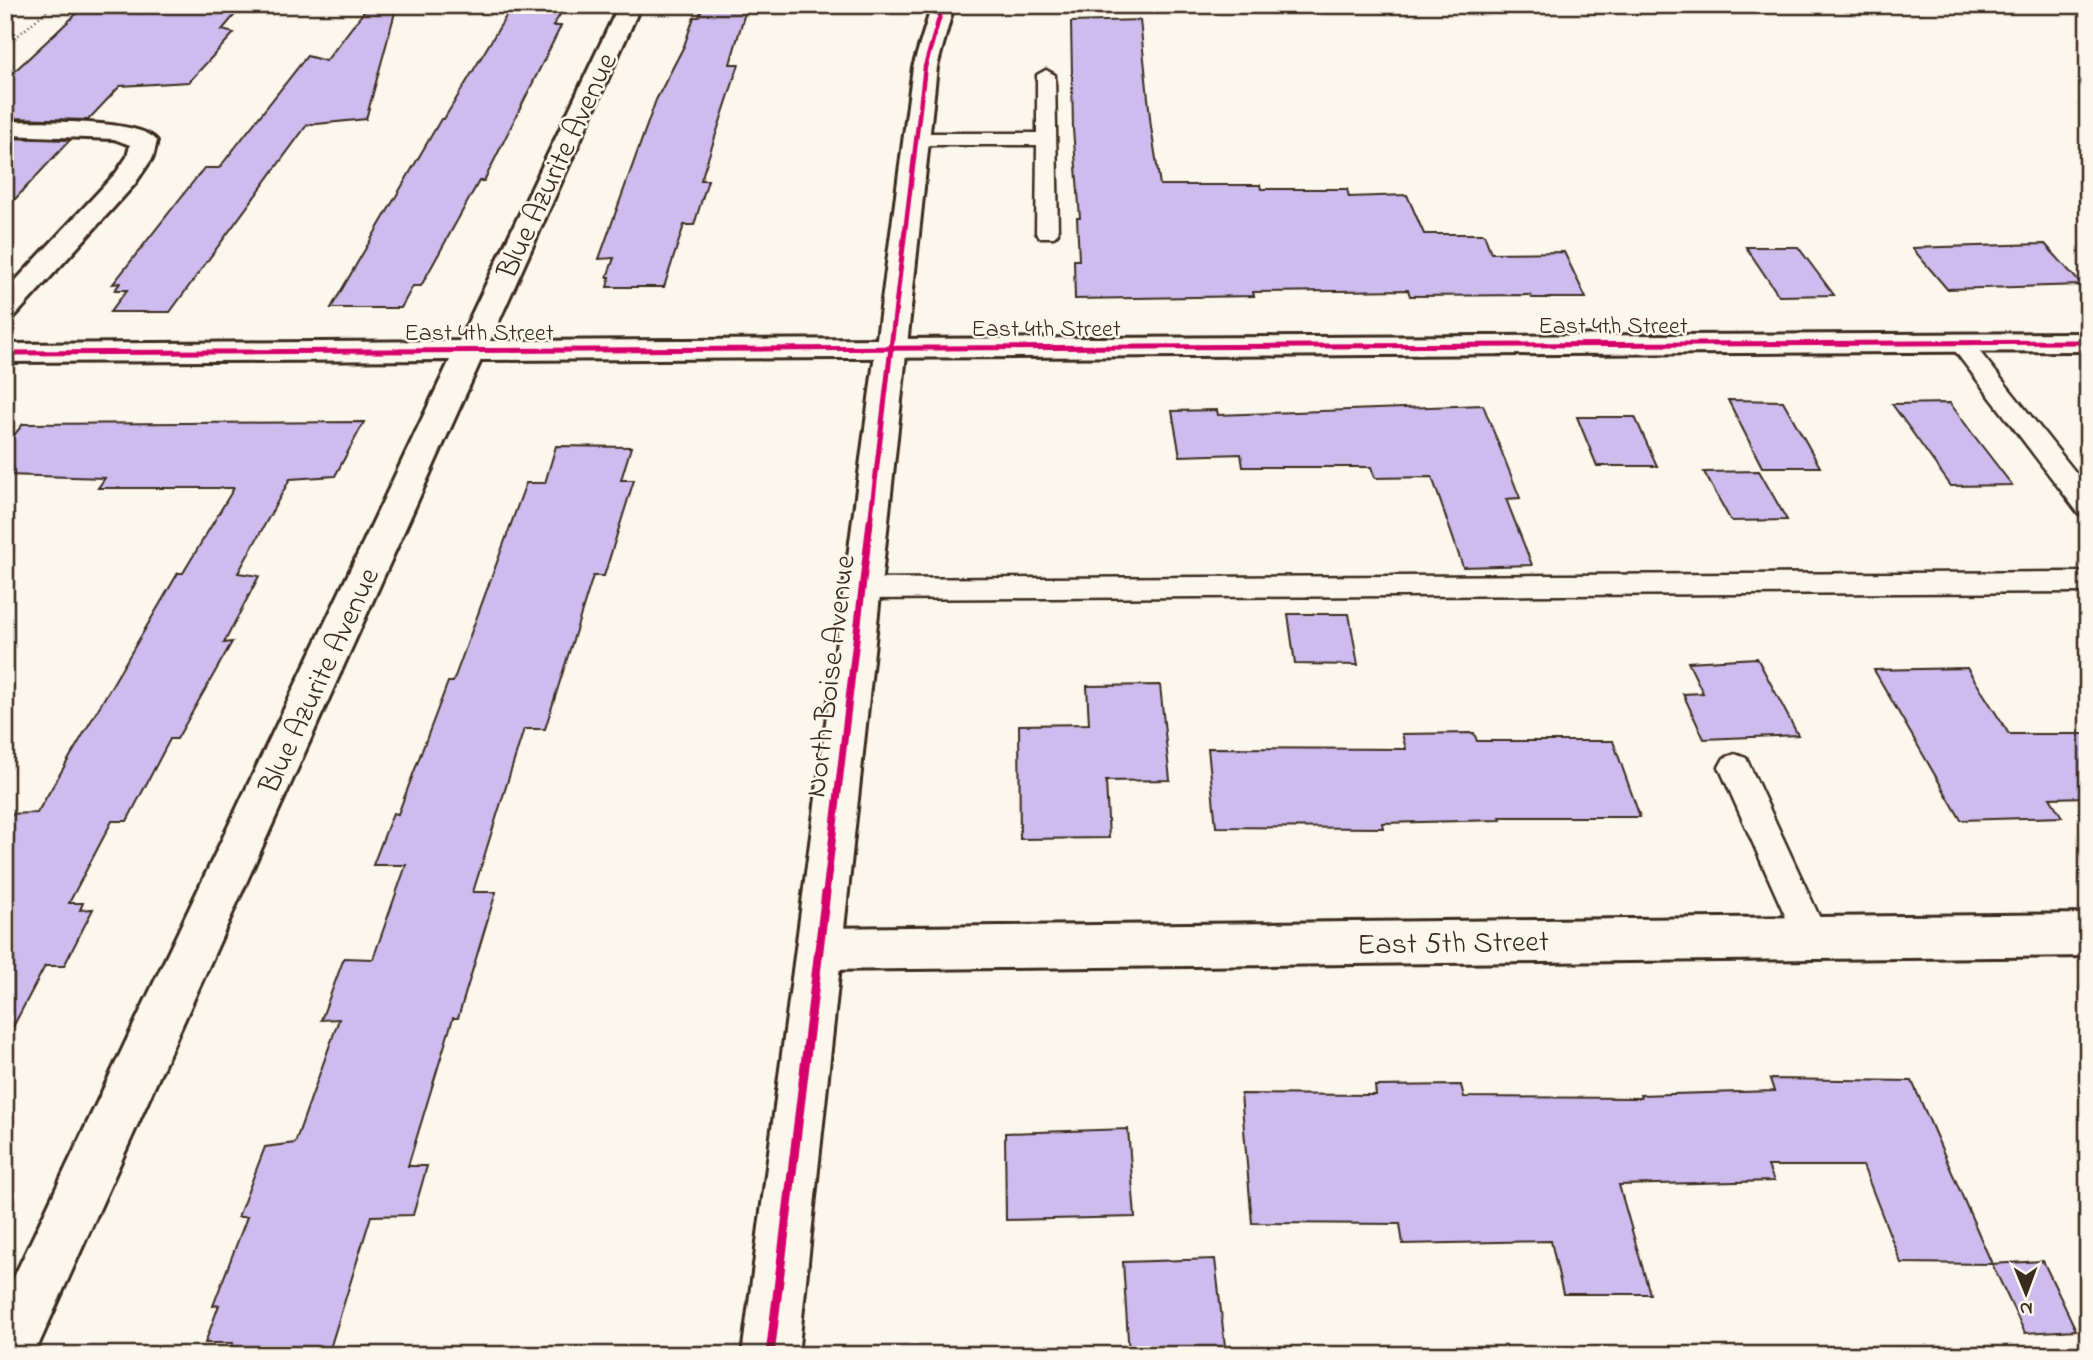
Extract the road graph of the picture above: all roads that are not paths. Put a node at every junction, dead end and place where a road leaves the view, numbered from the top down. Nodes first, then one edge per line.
1 (630, 5) edge
2 (943, 5) edge
3 (1046, 75) dead end
4 (5, 128) edge
5 (916, 139) junction
6 (1046, 139) junction
7 (1047, 233) dead end
8 (5, 310) edge
9 (1960, 342) junction
10 (2088, 342) edge
11 (891, 348) junction
12 (470, 352) junction
13 (5, 353) edge
14 (2088, 508) edge
15 (2088, 582) edge
16 (862, 589) junction
17 (1735, 767) dead end
18 (2088, 935) edge
19 (1812, 938) junction
20 (819, 949) junction
21 (6, 1355) edge
22 (770, 1355) edge

1 - 12 street, Blue Azurite Avenue
2 - 5 street, North Boise Avenue
3 - 6 lane
4 - 8 street
5 - 6 lane
5 - 11 street, North Boise Avenue
6 - 7 lane
9 - 10 street, East 4th Street
9 - 11 street, East 4th Street
9 - 14 lane
11 - 12 street, East 4th Street
11 - 16 street, North Boise Avenue
12 - 13 street, East 4th Street
12 - 21 street, Blue Azurite Avenue
15 - 16 lane
16 - 20 street, North Boise Avenue
17 - 19 lane
18 - 19 street, East 5th Street
19 - 20 street, East 5th Street
20 - 22 street, North Boise Avenue

